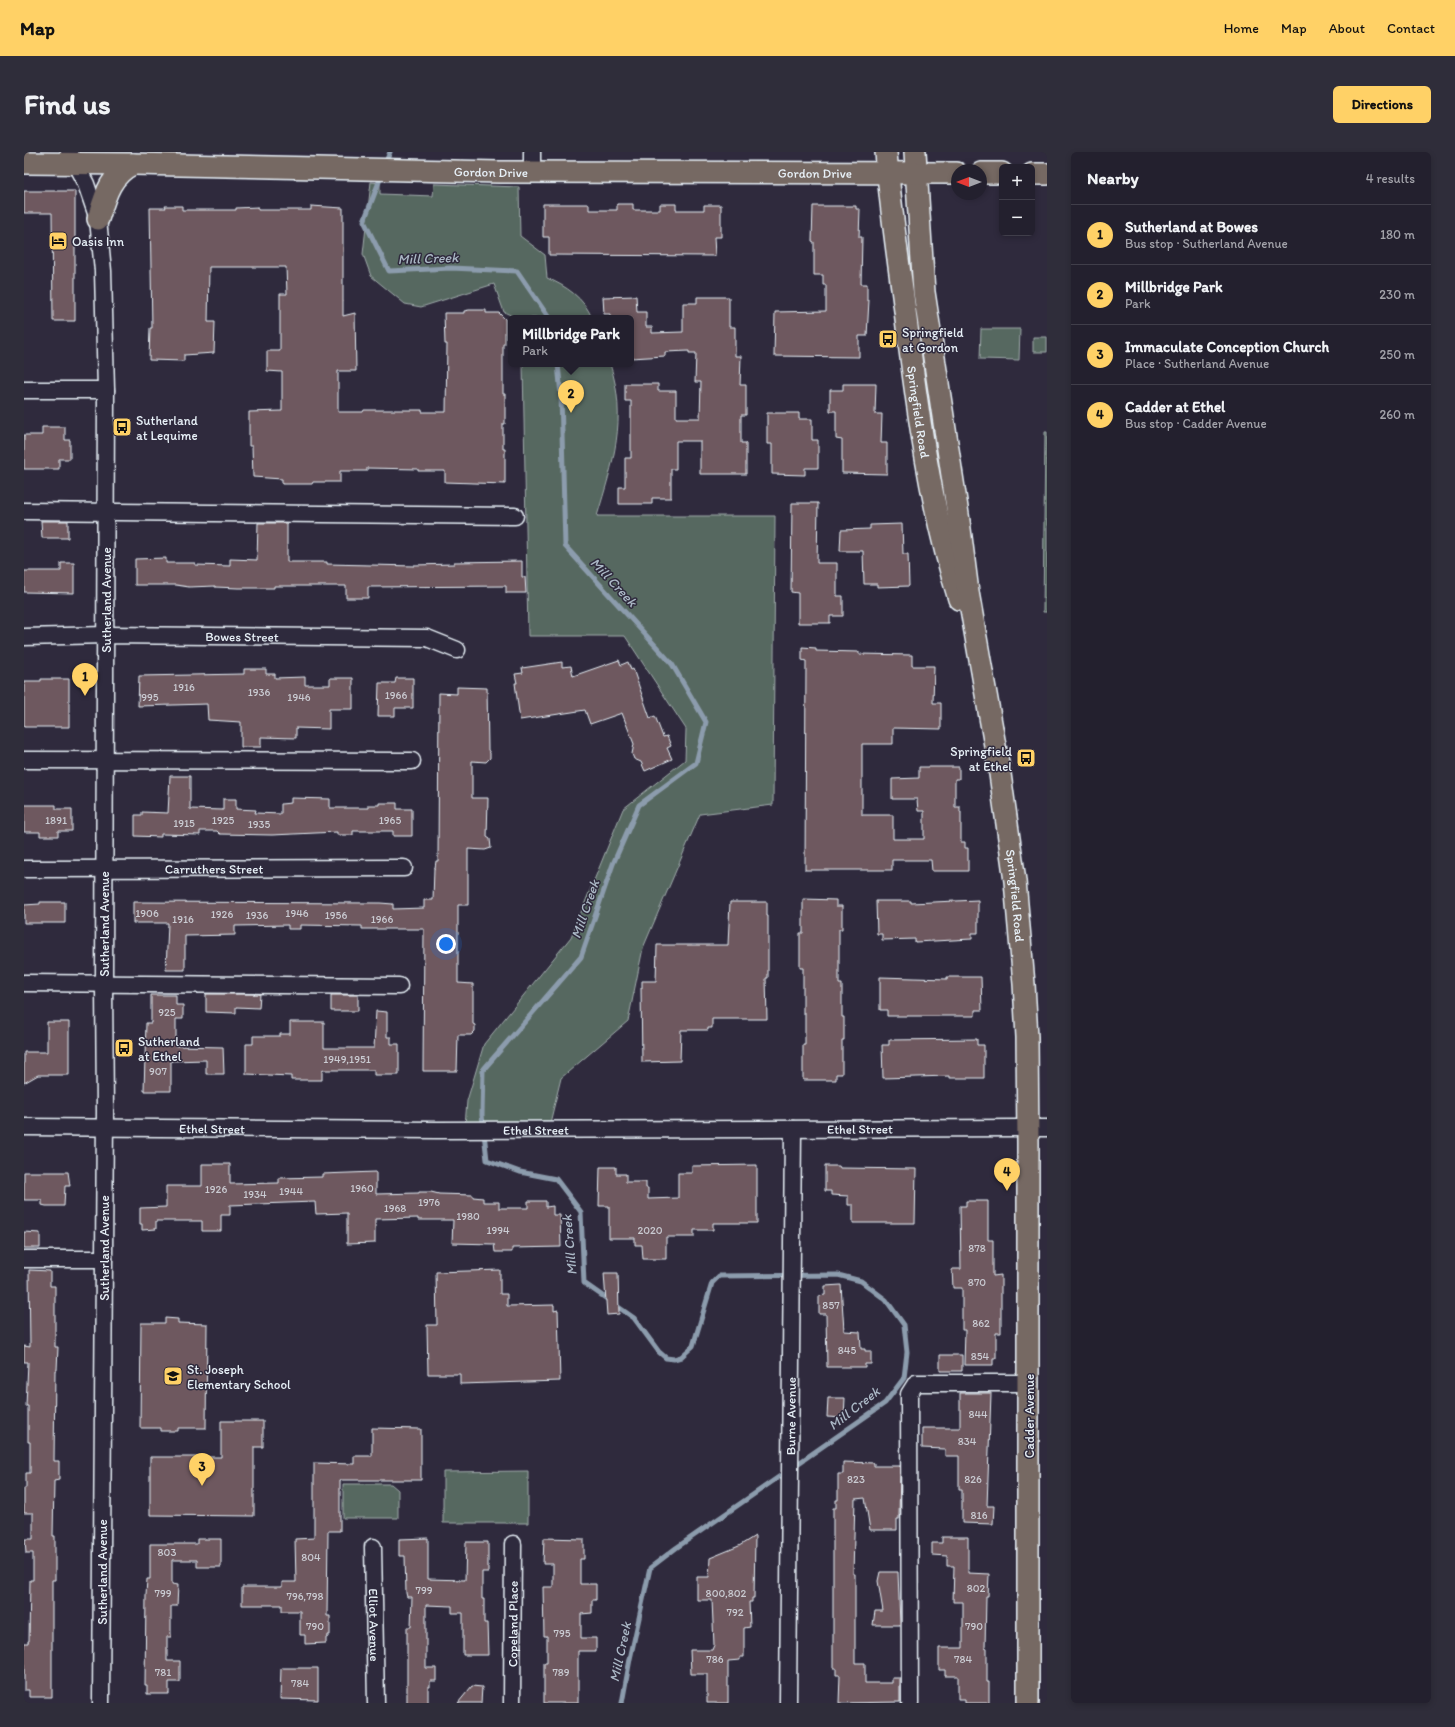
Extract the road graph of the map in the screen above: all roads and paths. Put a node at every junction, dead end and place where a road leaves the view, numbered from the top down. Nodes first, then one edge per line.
1 (532, 152) edge
2 (886, 152) edge
3 (915, 152) edge
4 (72, 158) edge
5 (202, 159) edge
6 (24, 163) edge
7 (133, 164) junction
8 (532, 173) junction
9 (951, 173) edge
10 (987, 173) edge
11 (888, 174) junction
12 (916, 174) junction
13 (999, 174) edge
14 (1035, 174) edge
15 (1047, 174) edge
16 (98, 219) junction
17 (24, 390) edge
18 (106, 390) junction
19 (24, 511) edge
20 (105, 511) junction
21 (515, 516) dead end
22 (106, 635) junction
23 (24, 637) edge
24 (457, 650) dead end
25 (980, 666) junction
26 (24, 760) edge
27 (105, 760) junction
28 (412, 761) dead end
29 (404, 868) dead end
30 (24, 869) edge
31 (104, 870) junction
32 (24, 984) edge
33 (104, 984) junction
34 (399, 986) dead end
35 (24, 1127) edge
36 (105, 1128) junction
37 (1038, 1128) edge
38 (792, 1129) junction
39 (24, 1259) edge
40 (104, 1259) junction
41 (1029, 1383) junction
42 (512, 1544) dead end
43 (373, 1547) dead end
44 (101, 1703) edge
45 (376, 1703) edge
46 (512, 1703) edge
47 (788, 1703) edge
48 (910, 1703) edge
49 (1028, 1703) edge

1 - 8 street
2 - 11 main road, Springfield Road
3 - 12 main road, Springfield Road
4 - 6 main road, Gordon Drive
4 - 7 main road, Gordon Drive
4 - 16 street, Sutherland Avenue
5 - 7 main road, Gordon Drive
5 - 8 main road, Gordon Drive
7 - 16 main road
8 - 11 main road, Gordon Drive
9 - 12 main road, Gordon Drive
10 - 13 main road
11 - 12 main road, Gordon Drive
11 - 25 main road, Springfield Road
12 - 25 main road, Springfield Road
14 - 15 main road
16 - 18 street, Sutherland Avenue
17 - 18 street
18 - 20 street, Sutherland Avenue
19 - 20 street
20 - 21 street
20 - 22 street, Sutherland Avenue
22 - 23 street, Bowes Street
22 - 24 street, Bowes Street
22 - 27 street, Sutherland Avenue
25 - 37 main road, Springfield Road
26 - 27 street
27 - 28 street
27 - 31 street, Sutherland Avenue
29 - 31 street, Carruthers Street
30 - 31 street, Carruthers Street
31 - 33 street, Sutherland Avenue
32 - 33 street
33 - 34 street
33 - 36 street, Sutherland Avenue
35 - 36 street, Ethel Street
36 - 38 street, Ethel Street
36 - 40 street, Sutherland Avenue
37 - 38 street, Ethel Street
37 - 41 main road, Cadder Avenue
38 - 47 street, Burne Avenue
39 - 40 street
40 - 44 street, Sutherland Avenue
41 - 48 street
41 - 49 main road, Cadder Avenue
42 - 46 street, Copeland Place
43 - 45 street, Elliot Avenue

